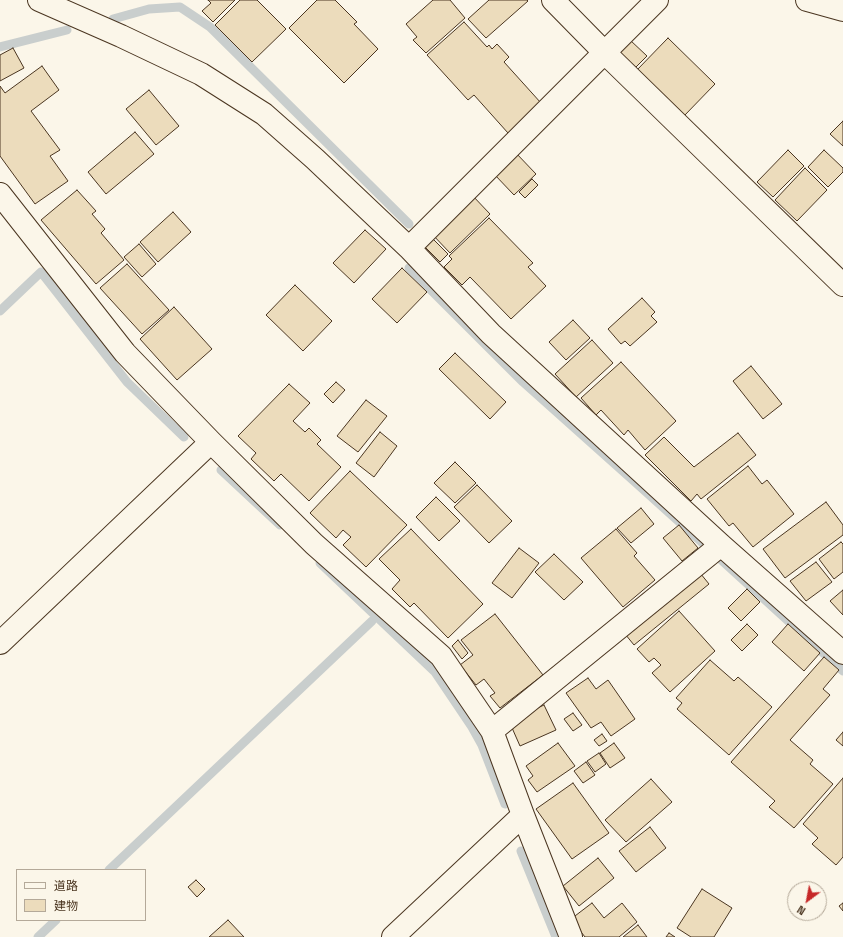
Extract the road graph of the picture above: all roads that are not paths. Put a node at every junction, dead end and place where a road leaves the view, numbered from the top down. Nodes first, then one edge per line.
1 (39, 0) edge
2 (553, 0) edge
3 (657, 0) edge
4 (807, 0) edge
5 (843, 10) edge
6 (604, 53) junction
7 (0, 194) edge
8 (409, 248) junction
9 (843, 285) edge
10 (211, 442) junction
11 (721, 545) junction
12 (0, 643) edge
13 (843, 653) edge
14 (492, 731) junction
15 (523, 815) junction
16 (393, 937) edge
17 (571, 937) edge

1 - 8 street
2 - 6 street
3 - 6 street
4 - 5 street
6 - 8 street
6 - 9 street
7 - 10 street
8 - 11 street
10 - 12 street
10 - 14 street
11 - 13 street
11 - 14 street
14 - 15 street
15 - 16 street
15 - 17 street

